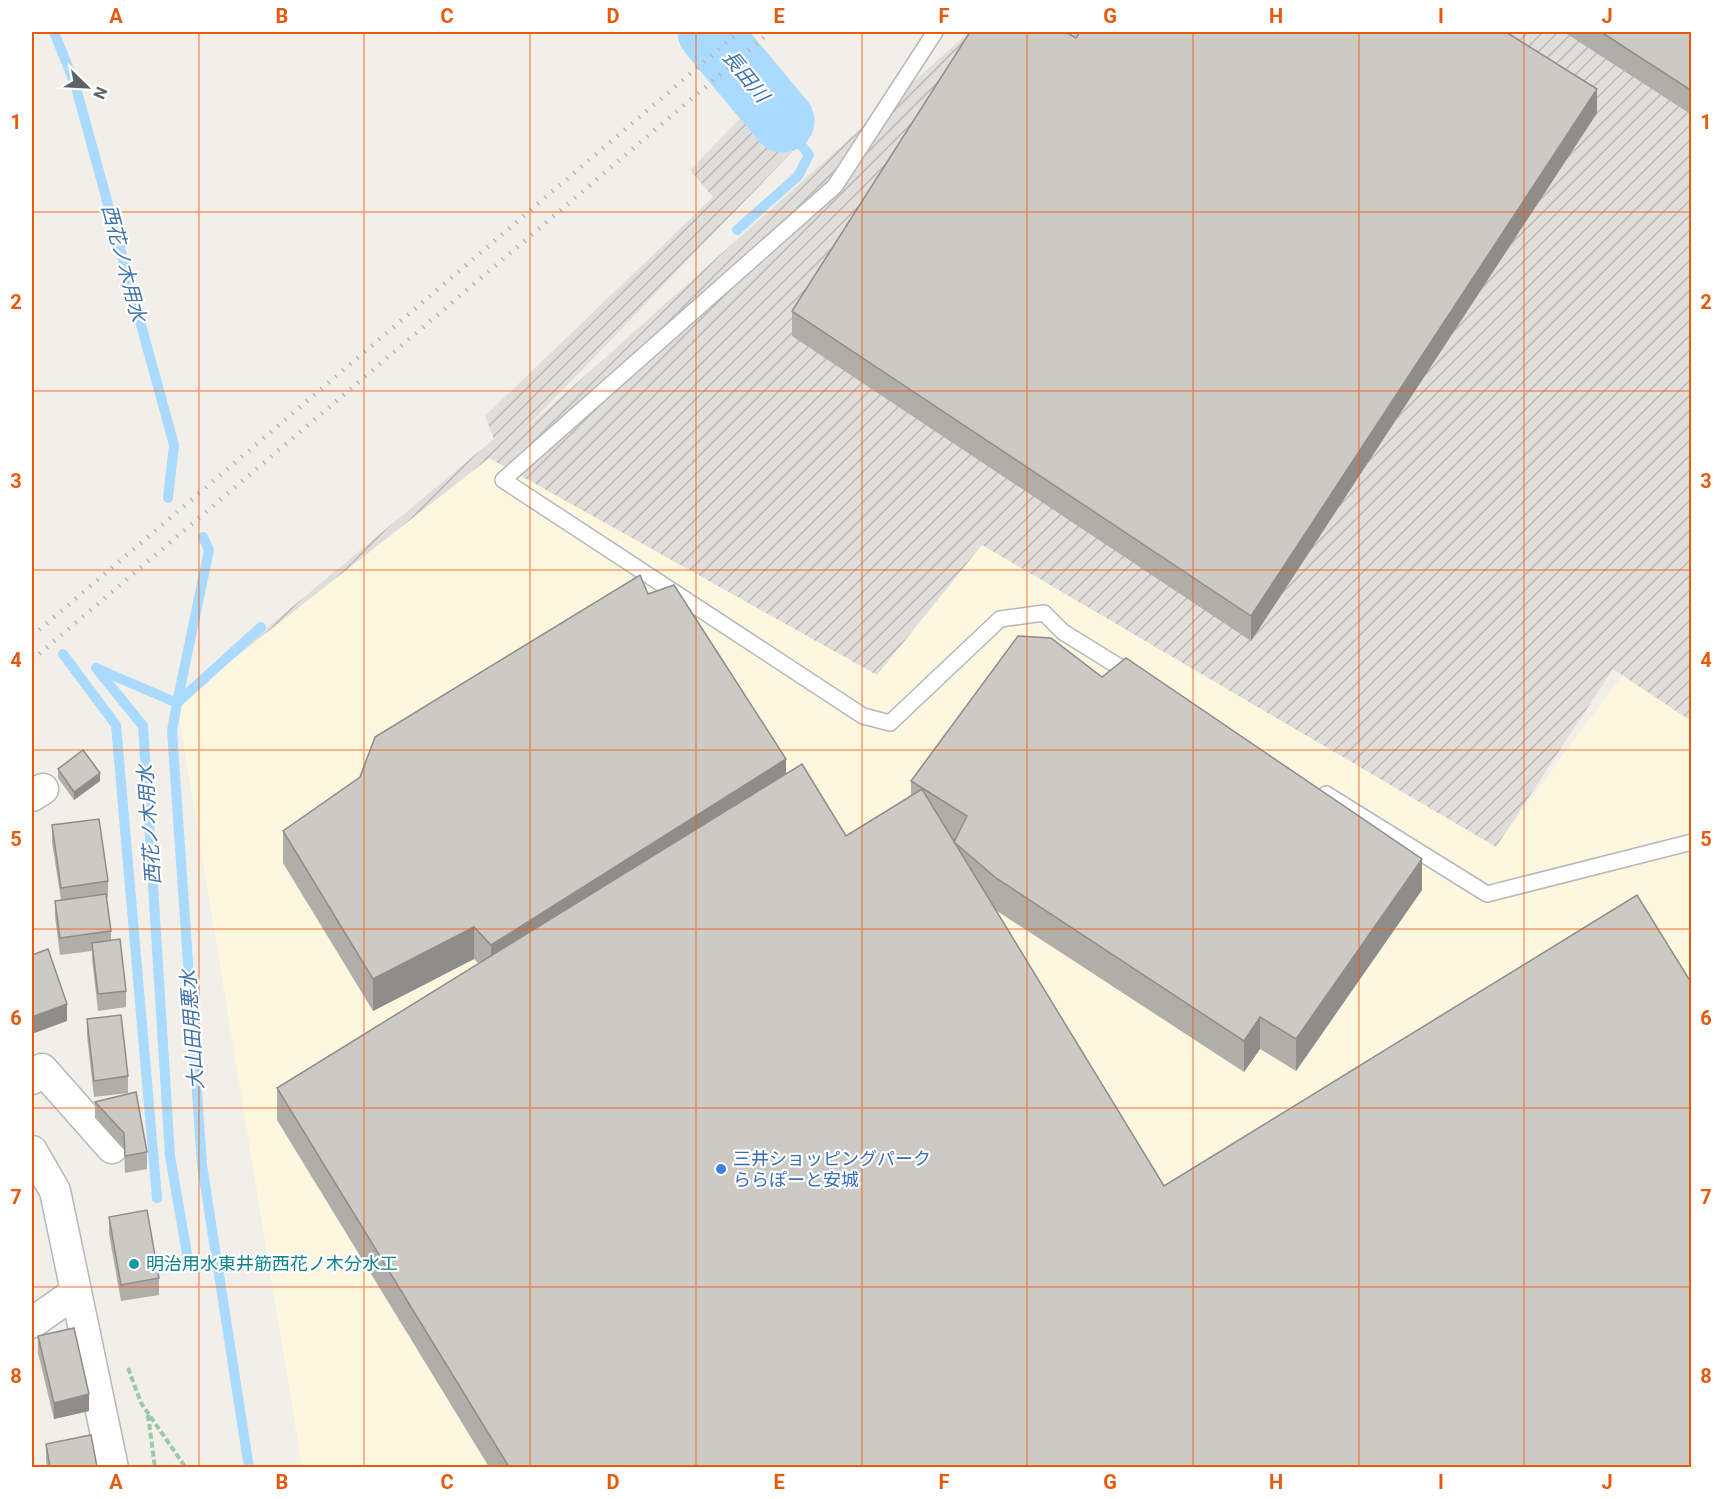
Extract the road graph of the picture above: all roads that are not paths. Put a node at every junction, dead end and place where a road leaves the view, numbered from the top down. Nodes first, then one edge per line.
1 (935, 32) edge
2 (1143, 682) edge
3 (1315, 788) edge
4 (1692, 842) edge
5 (32, 1078) edge
6 (112, 1148) dead end
7 (32, 1151) edge
8 (76, 1292) junction
9 (32, 1323) edge
10 (113, 1467) edge

1 - 2 lane
3 - 4 lane
5 - 6 street
7 - 8 street
8 - 9 street
8 - 10 street

